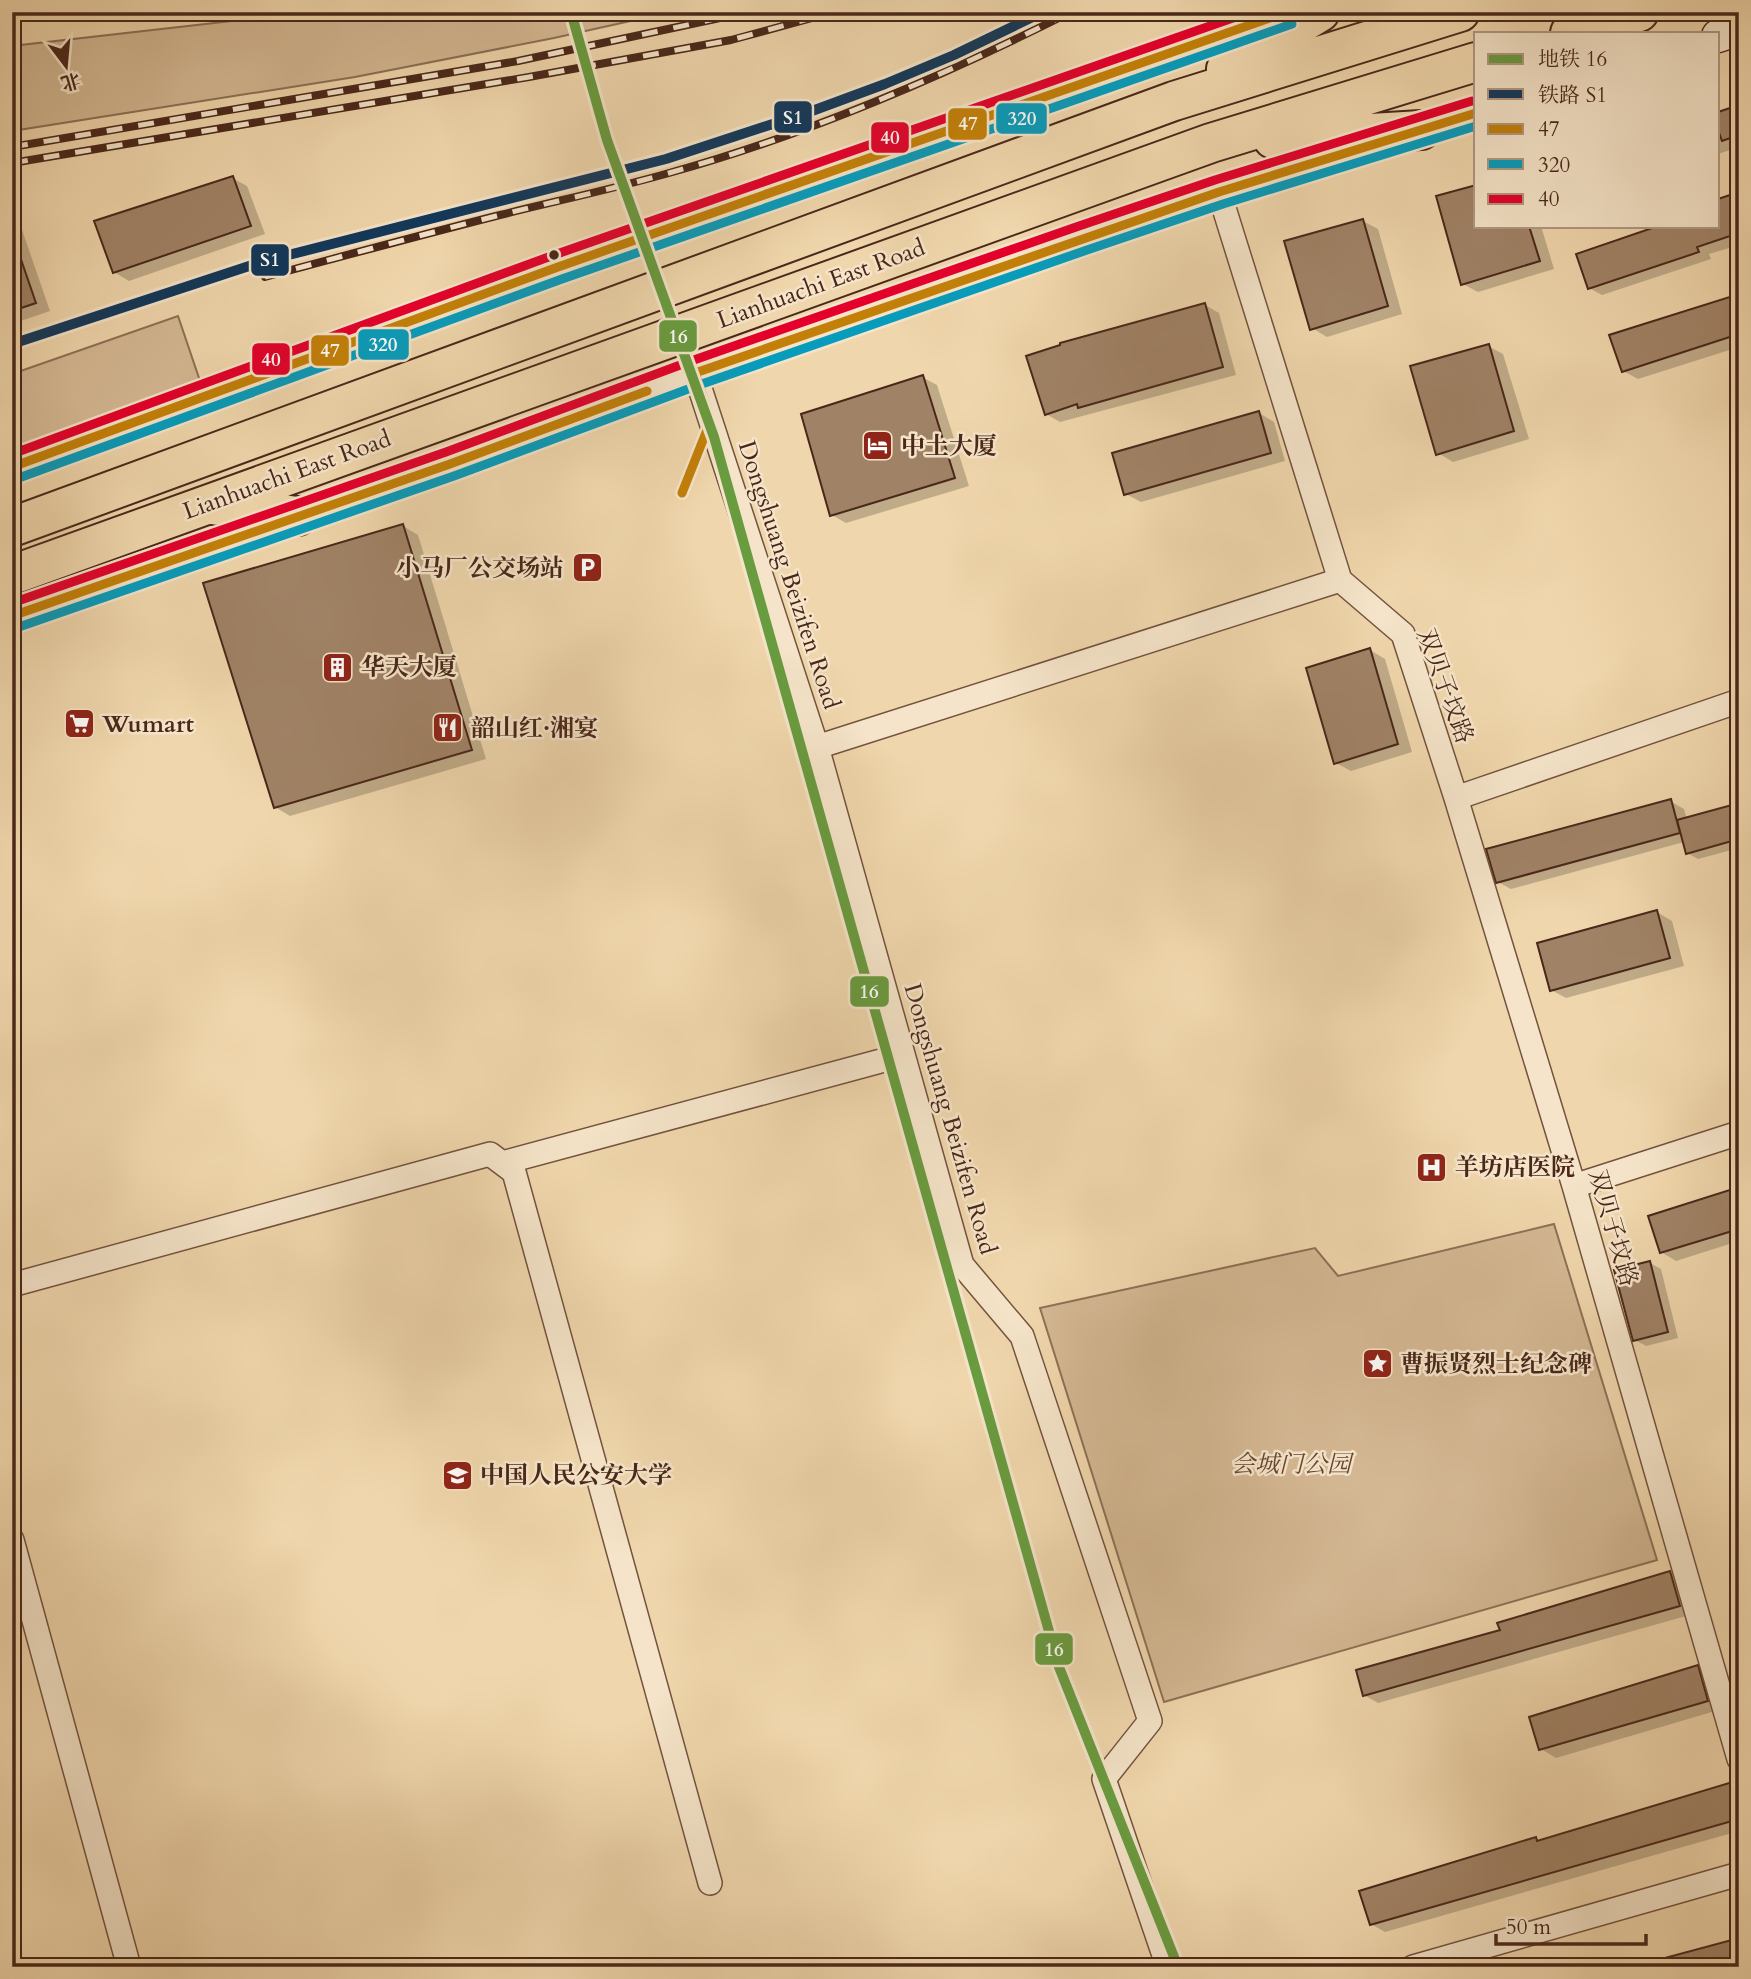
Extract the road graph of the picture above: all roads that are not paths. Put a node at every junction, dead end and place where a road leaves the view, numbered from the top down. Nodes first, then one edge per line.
1 (1289, 12) edge
2 (1320, 12) edge
3 (1460, 12) edge
4 (1639, 12) edge
5 (1739, 29) edge
6 (1573, 32) edge
7 (1720, 35) edge
8 (1474, 63) edge
9 (1174, 101) junction
10 (1474, 114) edge
11 (1421, 130) junction
12 (1212, 143) junction
13 (1220, 192) junction
14 (695, 373) junction
15 (12, 467) edge
16 (205, 504) junction
17 (298, 516) junction
18 (12, 527) edge
19 (12, 575) edge
20 (1340, 580) junction
21 (12, 616) edge
22 (1739, 701) edge
23 (817, 747) junction
24 (1456, 798) junction
25 (903, 1055) junction
26 (1739, 1133) edge
27 (502, 1163) junction
28 (1574, 1186) junction
29 (12, 1285) edge
30 (12, 1541) edge
31 (1739, 1759) edge
32 (1739, 1874) edge
33 (710, 1884) dead end
34 (129, 1967) edge
35 (1168, 1967) edge
36 (1413, 1967) edge

1 - 15 street
2 - 9 highway
3 - 9 highway, Lianhuachi East Road
4 - 6 highway
5 - 7 street
8 - 12 highway, Lianhuachi East Road
9 - 18 highway, Lianhuachi East Road
10 - 11 street
11 - 12 highway
11 - 13 street
12 - 16 highway, Lianhuachi East Road
13 - 14 street
13 - 20 street
14 - 17 street
14 - 23 street, Dongshuang Beizifen Road
16 - 17 highway
16 - 19 highway, Lianhuachi East Road
17 - 21 street
20 - 23 street
20 - 24 street, 双贝子坟路
22 - 24 street
23 - 25 street, Dongshuang Beizifen Road
24 - 28 street, 双贝子坟路
25 - 27 street
25 - 35 street, Dongshuang Beizifen Road
26 - 28 street
27 - 29 street
27 - 33 street
28 - 31 street, 双贝子坟路
30 - 34 street
32 - 36 street

